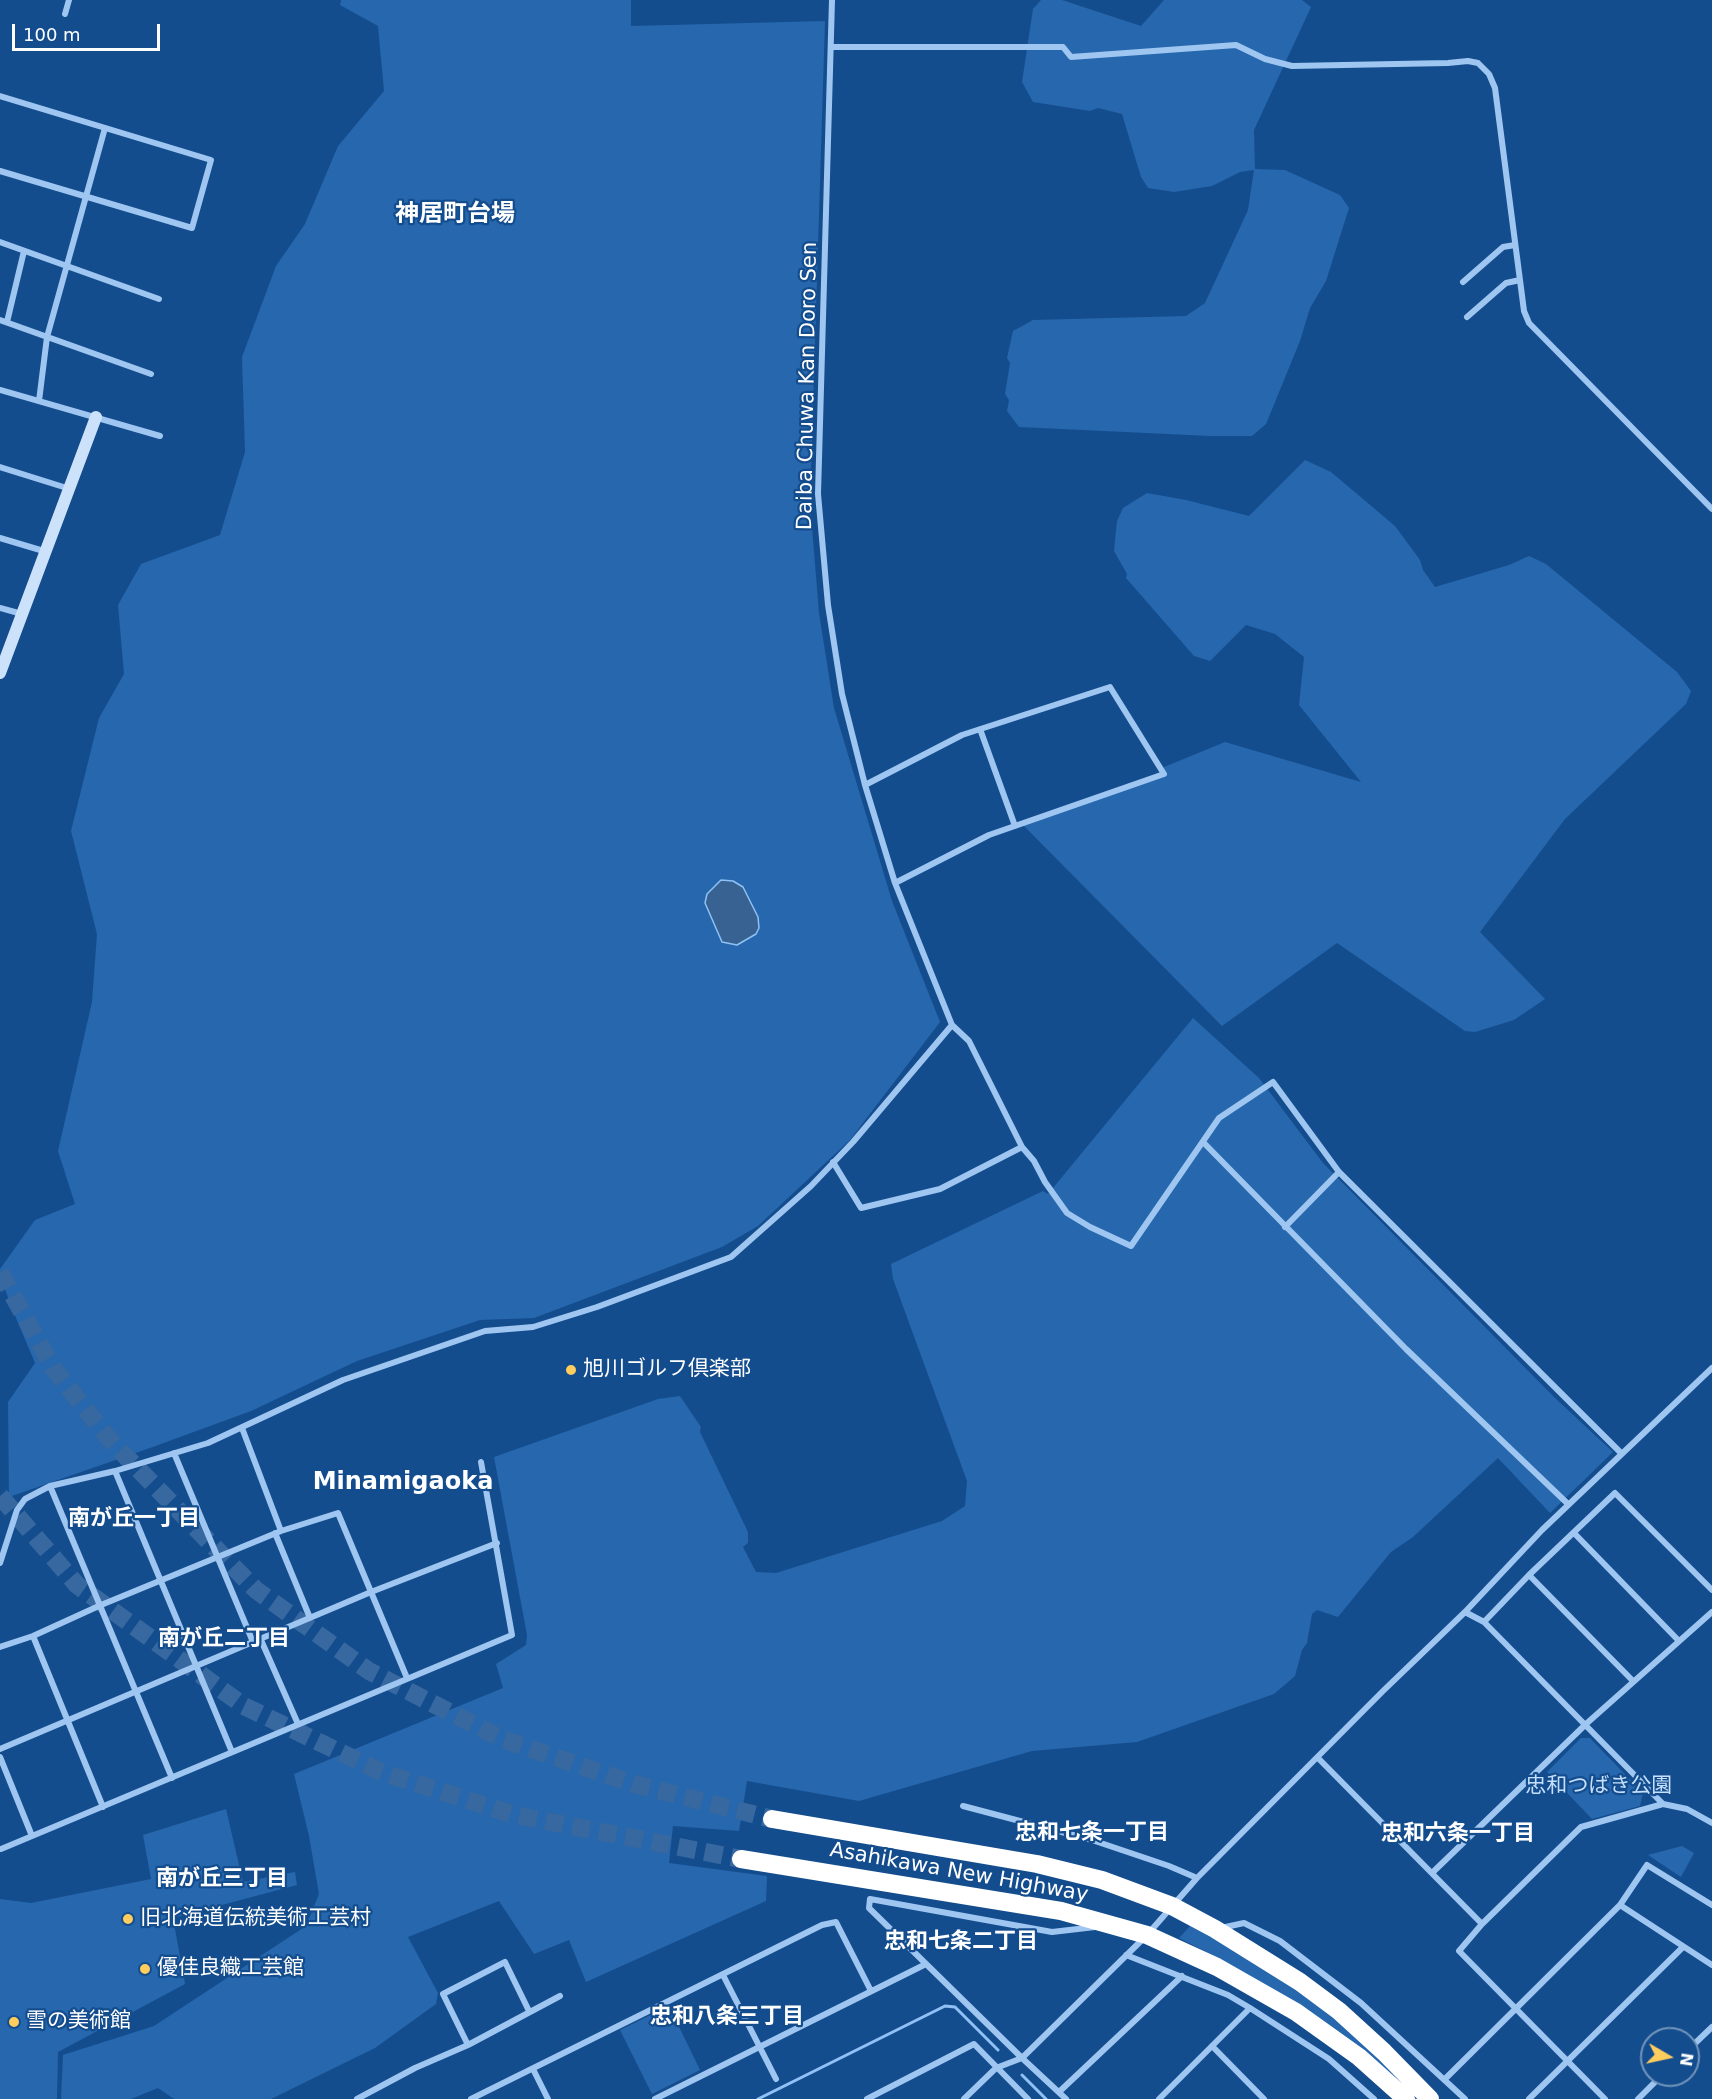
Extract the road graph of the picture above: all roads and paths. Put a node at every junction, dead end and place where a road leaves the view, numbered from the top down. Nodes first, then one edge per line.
1 (69, 0) edge
2 (832, 0) edge
3 (65, 14) dead end
4 (831, 47) junction
5 (0, 96) edge
6 (105, 128) junction
7 (0, 171) edge
8 (86, 195) junction
9 (0, 242) edge
10 (1515, 245) junction
11 (24, 251) junction
12 (66, 265) junction
13 (1520, 280) junction
14 (1462, 282) dead end
15 (159, 299) dead end
16 (1467, 317) dead end
17 (3, 321) edge
18 (47, 337) junction
19 (151, 374) dead end
20 (0, 390) edge
21 (39, 401) junction
22 (96, 417) junction
23 (160, 436) dead end
24 (0, 467) edge
25 (70, 489) junction
26 (1712, 509) edge
27 (0, 538) edge
28 (47, 552) junction
29 (0, 608) edge
30 (23, 614) junction
31 (0, 673) edge
32 (980, 729) junction
33 (866, 785) junction
34 (1015, 826) junction
35 (895, 883) junction
36 (952, 1025) junction
37 (1203, 1142) junction
38 (1022, 1148) junction
39 (833, 1162) junction
40 (1339, 1172) junction
41 (1285, 1227) junction
42 (1712, 1368) edge
43 (242, 1428) junction
44 (174, 1453) junction
45 (1621, 1453) junction
46 (482, 1462) dead end
47 (115, 1471) junction
48 (50, 1486) junction
49 (1568, 1504) junction
50 (278, 1532) junction
51 (1574, 1533) junction
52 (496, 1543) junction
53 (218, 1557) junction
54 (0, 1563) edge
55 (1529, 1575) junction
56 (159, 1581) junction
57 (1712, 1590) edge
58 (371, 1592) junction
59 (101, 1605) junction
60 (1465, 1612) junction
61 (1712, 1612) edge
62 (310, 1618) junction
63 (1484, 1622) junction
64 (33, 1636) junction
65 (261, 1640) junction
66 (1679, 1641) junction
67 (253, 1642) junction
68 (0, 1647) edge
69 (197, 1665) junction
70 (407, 1678) junction
71 (1633, 1681) junction
72 (136, 1690) junction
73 (67, 1720) junction
74 (297, 1724) junction
75 (1586, 1724) junction
76 (0, 1749) edge
77 (232, 1752) junction
78 (0, 1757) edge
79 (1318, 1758) junction
80 (172, 1778) junction
81 (1663, 1804) junction
82 (963, 1806) dead end
83 (103, 1807) junction
84 (772, 1819) tunnel mouth
85 (1712, 1823) edge
86 (32, 1836) junction
87 (1, 1849) edge
88 (741, 1859) tunnel mouth
89 (1432, 1873) junction
90 (1197, 1878) junction
91 (1620, 1905) junction
92 (1712, 1905) edge
93 (1172, 1906) junction
94 (1482, 1924) junction
95 (1114, 1925) junction
96 (1215, 1929) junction
97 (1147, 1935) junction
98 (1683, 1947) junction
99 (1126, 1955) junction
100 (926, 1964) junction
101 (1712, 1965) edge
102 (723, 1975) junction
103 (1182, 1976) junction
104 (871, 1991) junction
105 (560, 1996) dead end
106 (1250, 2008) junction
107 (1515, 2008) junction
108 (529, 2011) junction
109 (1712, 2027) edge
110 (1700, 2038) edge
111 (468, 2045) junction
112 (1212, 2046) junction
113 (759, 2047) junction
114 (1022, 2058) junction
115 (1567, 2061) junction
116 (996, 2068) junction
117 (533, 2069) junction
118 (776, 2079) dead end
119 (1445, 2079) junction
120 (1650, 2087) edge
121 (1059, 2092) junction
122 (879, 2097) edge
123 (1262, 2098) edge
124 (357, 2099) edge
125 (471, 2099) edge
126 (548, 2099) edge
127 (655, 2099) edge
128 (867, 2099) edge
129 (964, 2099) edge
130 (1028, 2099) edge
131 (1066, 2099) edge
132 (1159, 2099) edge
133 (1374, 2099) edge
134 (1406, 2099) edge
135 (1430, 2099) edge
136 (1465, 2099) edge
137 (1529, 2099) edge
138 (1605, 2099) edge
139 (1638, 2099) edge

1 - 3 street
2 - 4 street, Daiba Chuwa Kan Doro Sen
4 - 10 street
4 - 33 street, Daiba Chuwa Kan Doro Sen
5 - 6 street
6 - 8 street
6 - 8 street
7 - 8 street
8 - 12 street
9 - 11 street
10 - 13 street
10 - 14 street
11 - 12 street
11 - 17 street
12 - 15 street
12 - 18 street
13 - 16 street
13 - 26 street
17 - 18 street
18 - 19 street
18 - 21 street
20 - 21 street
21 - 22 street
22 - 23 street
22 - 25 street
24 - 25 street
25 - 28 street
27 - 28 street
28 - 30 street
29 - 30 street
30 - 31 street
32 - 33 street
32 - 34 street
32 - 34 street
33 - 35 street, Daiba Chuwa Kan Doro Sen
34 - 35 street
35 - 36 street, Daiba Chuwa Kan Doro Sen
36 - 38 street
36 - 39 street
37 - 38 street
37 - 40 street
37 - 41 street
38 - 39 street
39 - 43 street
40 - 41 street
40 - 45 street
41 - 49 street
42 - 45 street
43 - 44 street
43 - 50 street
44 - 47 street
44 - 53 street
45 - 49 street
46 - 52 street
47 - 48 street
47 - 56 street
48 - 54 street
48 - 59 street
49 - 60 street
50 - 53 street
50 - 58 street
50 - 62 street
51 - 55 street
51 - 57 street
51 - 66 street
52 - 58 street
52 - 70 street
53 - 56 street
53 - 67 street
55 - 63 street
55 - 71 street
56 - 59 street
56 - 69 street
58 - 62 street
58 - 70 street
59 - 64 street
59 - 72 street
60 - 63 street
60 - 79 street
61 - 66 street
62 - 65 street
63 - 75 street
64 - 68 street
64 - 73 street
65 - 67 street
65 - 74 street
66 - 71 street
67 - 69 street
69 - 72 street
69 - 77 street
70 - 74 street
71 - 75 street
72 - 73 street
72 - 80 street
73 - 76 street
73 - 83 street
74 - 77 street
75 - 81 street
75 - 89 street
77 - 80 street
78 - 86 street
79 - 89 street
79 - 90 street
80 - 83 street
81 - 85 street
81 - 94 street
82 - 90 street
83 - 86 street
84 - 93 highway, Asahikawa New Highway
86 - 87 street
88 - 95 highway, Asahikawa New Highway
89 - 94 street
90 - 93 street
91 - 92 street
91 - 98 street
91 - 107 street
93 - 96 highway, Asahikawa New Highway
93 - 97 street
94 - 107 street
95 - 97 highway, Asahikawa New Highway
95 - 100 street
96 - 119 street
96 - 135 highway, Asahikawa New Highway
97 - 99 street
97 - 134 highway, Asahikawa New Highway
98 - 101 street
98 - 115 street
99 - 103 street
99 - 114 street
100 - 104 street
100 - 114 street
102 - 104 street
102 - 113 street
102 - 117 street
103 - 106 street
103 - 121 street
104 - 113 street
105 - 108 street
106 - 112 street
106 - 133 street
107 - 115 street
107 - 119 street
108 - 111 street
108 - 111 street
109 - 110 street
111 - 124 street
112 - 123 street
112 - 132 street
113 - 118 street
113 - 127 street
114 - 116 street
114 - 121 street
115 - 137 street
115 - 138 street
116 - 122 street
116 - 129 street
116 - 130 street
117 - 125 street
117 - 126 street
119 - 136 street
120 - 139 street
121 - 131 street
122 - 128 street

